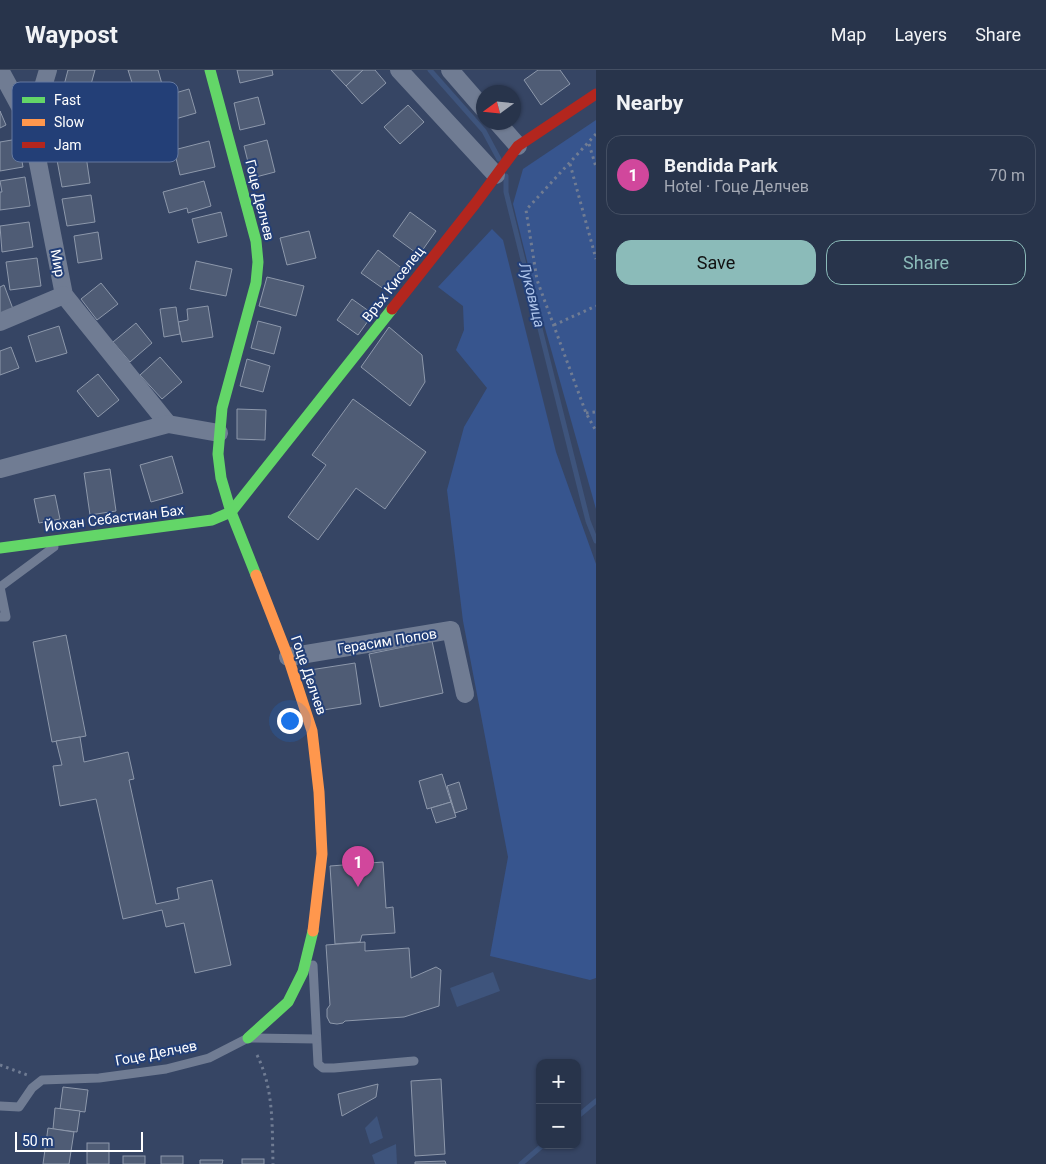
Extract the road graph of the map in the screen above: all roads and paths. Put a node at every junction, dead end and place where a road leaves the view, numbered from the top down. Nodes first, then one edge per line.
1 (0, 70) edge
2 (48, 70) edge
3 (210, 70) edge
4 (400, 70) edge
5 (450, 70) edge
6 (44, 82) edge
7 (12, 92) edge
8 (596, 94) edge
9 (476, 99) edge
10 (502, 130) edge
11 (596, 134) edge
12 (589, 143) junction
13 (515, 151) junction
14 (38, 162) edge
15 (570, 164) junction
16 (596, 167) edge
17 (498, 172) junction
18 (596, 259) edge
19 (64, 295) junction
20 (596, 306) edge
21 (0, 322) edge
22 (554, 325) junction
23 (596, 412) edge
24 (586, 414) junction
25 (168, 424) junction
26 (596, 431) edge
27 (218, 433) junction
28 (0, 469) edge
29 (231, 512) junction
30 (65, 539) junction
31 (0, 548) edge
32 (0, 587) edge
33 (0, 618) edge
34 (288, 657) junction
35 (465, 694) dead end
36 (312, 937) junction
37 (248, 1038) junction
38 (316, 1039) junction
39 (414, 1061) dead end
40 (0, 1065) edge
41 (42, 1080) junction
42 (0, 1106) edge
43 (273, 1164) edge

1 - 7 street
2 - 6 street, Мир
3 - 27 street, Гоце Делчев
4 - 17 street
5 - 9 street
8 - 13 street, Връх Киселец
10 - 13 street
11 - 12 path
12 - 15 path
12 - 16 path
13 - 17 street, Връх Киселец
14 - 19 street, Мир
15 - 18 path
15 - 22 path
17 - 29 street, Връх Киселец
19 - 21 street
19 - 25 street, Мир
20 - 22 path
22 - 24 path
23 - 24 path
24 - 26 path
25 - 27 street
25 - 28 street
27 - 29 street, Гоце Делчев
29 - 30 street, Йохан Себастиан Бах
29 - 34 street, Гоце Делчев
30 - 31 street, Йохан Себастиан Бах
30 - 32 lane
32 - 33 lane
34 - 35 street, Герасим Попов
34 - 36 street, Гоце Делчев
36 - 37 street, Гоце Делчев
36 - 38 lane
37 - 38 lane
37 - 41 lane, Гоце Делчев
37 - 43 path
38 - 39 lane
40 - 41 path
41 - 42 lane

